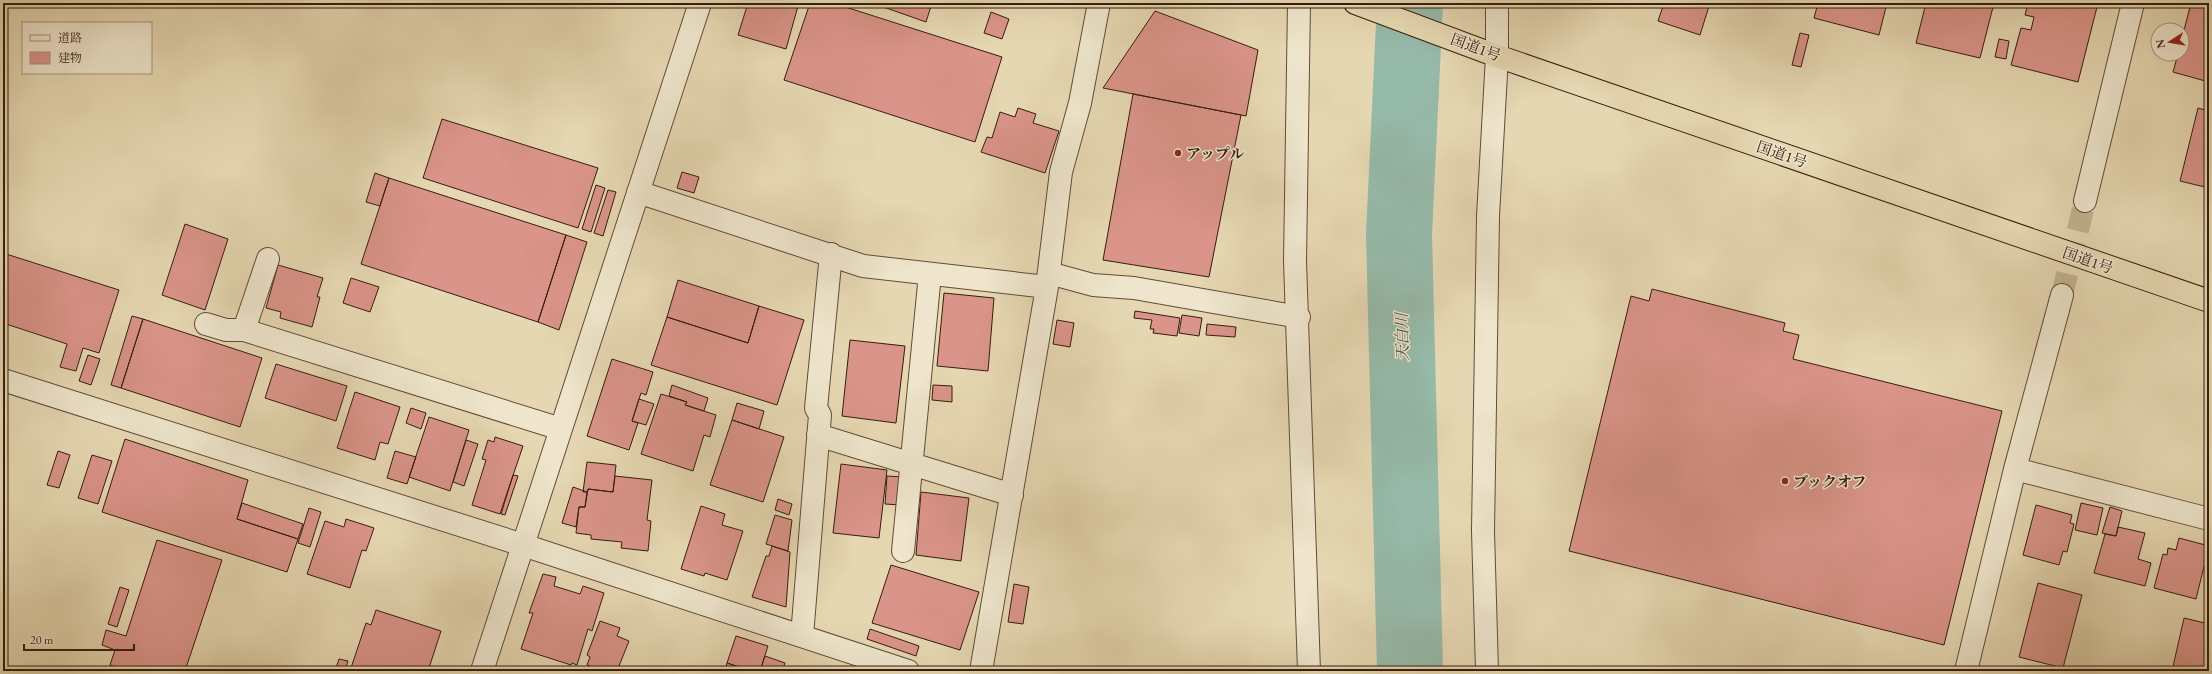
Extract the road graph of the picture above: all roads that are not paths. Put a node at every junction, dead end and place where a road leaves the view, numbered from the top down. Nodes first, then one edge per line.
1 (700, 3) edge
2 (1099, 3) edge
3 (1299, 3) edge
4 (1355, 3) edge
5 (1497, 3) edge
6 (2133, 3) edge
7 (1497, 56) junction
8 (638, 192) junction
9 (2085, 201) tunnel mouth
10 (831, 254) junction
11 (268, 259) dead end
12 (930, 274) junction
13 (1048, 280) junction
14 (2062, 296) tunnel mouth
15 (2209, 302) edge
16 (1298, 317) junction
17 (206, 324) dead end
18 (244, 330) junction
19 (3, 380) edge
20 (561, 429) junction
21 (818, 435) junction
22 (912, 464) junction
23 (2015, 469) junction
24 (1012, 495) junction
25 (2209, 519) edge
26 (523, 545) junction
27 (903, 550) dead end
28 (802, 636) junction
29 (482, 671) edge
30 (908, 671) edge
31 (981, 671) edge
32 (1309, 671) edge
33 (1487, 671) edge
34 (1966, 671) edge

1 - 8 street
2 - 13 street
3 - 16 street
4 - 7 highway, 国道1号
5 - 7 street
6 - 9 street
7 - 15 highway, 国道1号
7 - 33 street
8 - 10 street
8 - 20 street
10 - 12 street
10 - 21 street
11 - 18 street
12 - 13 street
12 - 22 street
13 - 16 street
13 - 24 street
14 - 23 street
16 - 32 street
17 - 18 street
18 - 20 street
19 - 26 street
20 - 26 street
21 - 22 street
21 - 28 street
22 - 24 street
22 - 27 street
23 - 25 street
23 - 34 street
24 - 31 street
26 - 28 street
26 - 29 street
28 - 30 street

